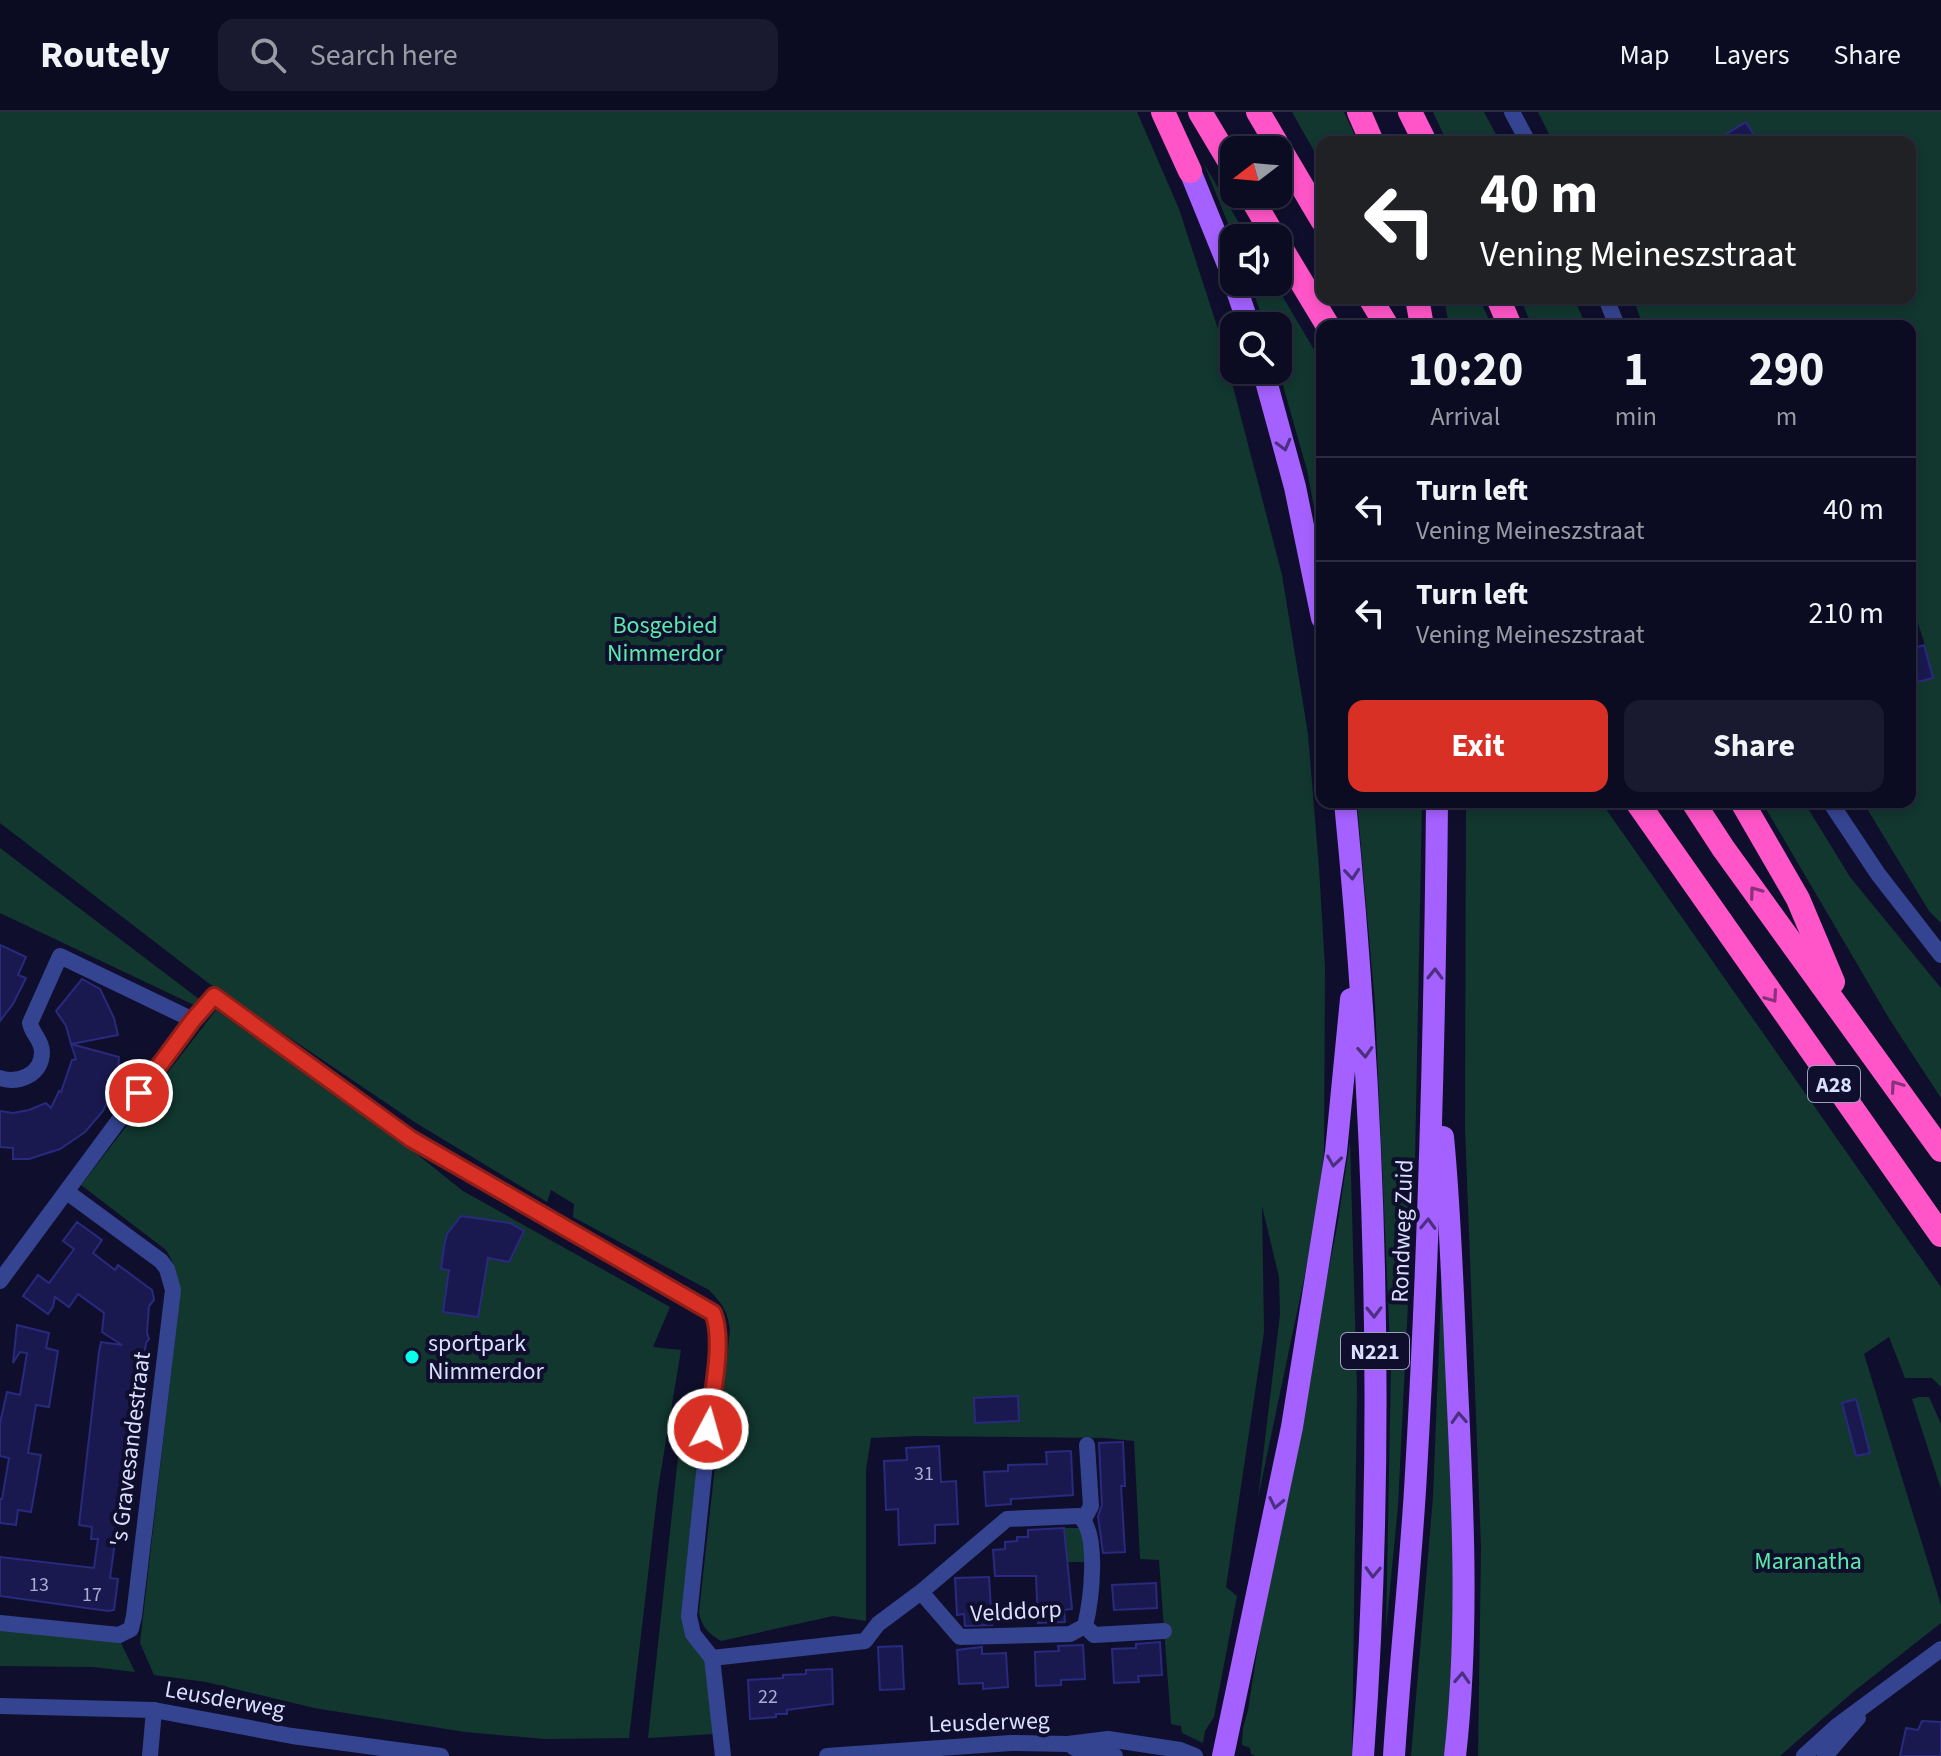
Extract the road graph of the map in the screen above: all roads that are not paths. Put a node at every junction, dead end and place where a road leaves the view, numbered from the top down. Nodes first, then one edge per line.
1 (1163, 112) edge
2 (1200, 112) edge
3 (1258, 112) edge
4 (1359, 112) edge
5 (1378, 112) edge
6 (1410, 112) edge
7 (1512, 112) edge
8 (1369, 136) edge
9 (1385, 136) edge
10 (1422, 136) edge
11 (1525, 136) edge
12 (1220, 146) edge
13 (1190, 171) joint
14 (1316, 210) edge
15 (1292, 265) edge
16 (1244, 312) edge
17 (1324, 320) edge
18 (1267, 384) edge
19 (1316, 589) edge
20 (1346, 808) edge
21 (1437, 808) edge
22 (1641, 808) edge
23 (1697, 808) edge
24 (1745, 808) edge
25 (1834, 808) edge
26 (1358, 947) junction
27 (1941, 955) edge
28 (193, 1020) junction
29 (1850, 1022) junction
30 (1434, 1052) junction
31 (0, 1078) edge
32 (1941, 1150) edge
33 (67, 1192) junction
34 (1941, 1235) edge
35 (0, 1281) edge
36 (1087, 1445) dead end
37 (1084, 1519) junction
38 (921, 1592) junction
39 (0, 1623) edge
40 (1085, 1626) junction
41 (1164, 1631) dead end
42 (1941, 1649) edge
43 (712, 1658) junction
44 (1873, 1702) junction
45 (0, 1706) edge
46 (154, 1710) junction
47 (723, 1748) edge
48 (1109, 1750) edge
49 (912, 1753) edge
50 (150, 1756) edge
51 (441, 1756) edge
52 (827, 1756) edge
53 (1195, 1756) edge
54 (1223, 1756) edge
55 (1363, 1756) edge
56 (1394, 1756) edge
57 (1455, 1756) edge
58 (1804, 1756) edge
59 (1825, 1756) edge

1 - 13 highway
2 - 12 highway
3 - 14 highway
4 - 8 highway
5 - 9 highway
6 - 10 highway
7 - 11 street
13 - 16 main road
15 - 17 highway
18 -> 19 main road
20 -> 26 main road, Rondweg Zuid / N221
30 -> 21 main road, Rondweg Zuid / N221
22 -> 34 highway, A28
29 -> 23 highway, A28
24 - 29 highway, A28
25 - 27 street
26 -> 54 main road, N221
26 -> 55 main road, Rondweg Zuid / N221
28 - 31 street
28 - 33 street
28 - 43 street
32 -> 29 highway, A28
56 -> 30 main road, Rondweg Zuid / N221
57 -> 30 main road, N221
33 - 35 street
33 - 39 street, 's Gravesandestraat
36 - 37 street, Velddorp
37 - 38 street
37 - 40 street, Velddorp
38 - 40 street, Velddorp
38 - 43 street
40 - 41 street, Velddorp
42 - 44 street
43 - 47 street
44 - 58 street
44 - 59 street
45 - 46 street, Leusderweg
46 - 50 street
46 - 51 street, Leusderweg
48 - 49 street, Leusderweg
48 - 53 street, Leusderweg
49 - 52 street, Leusderweg

